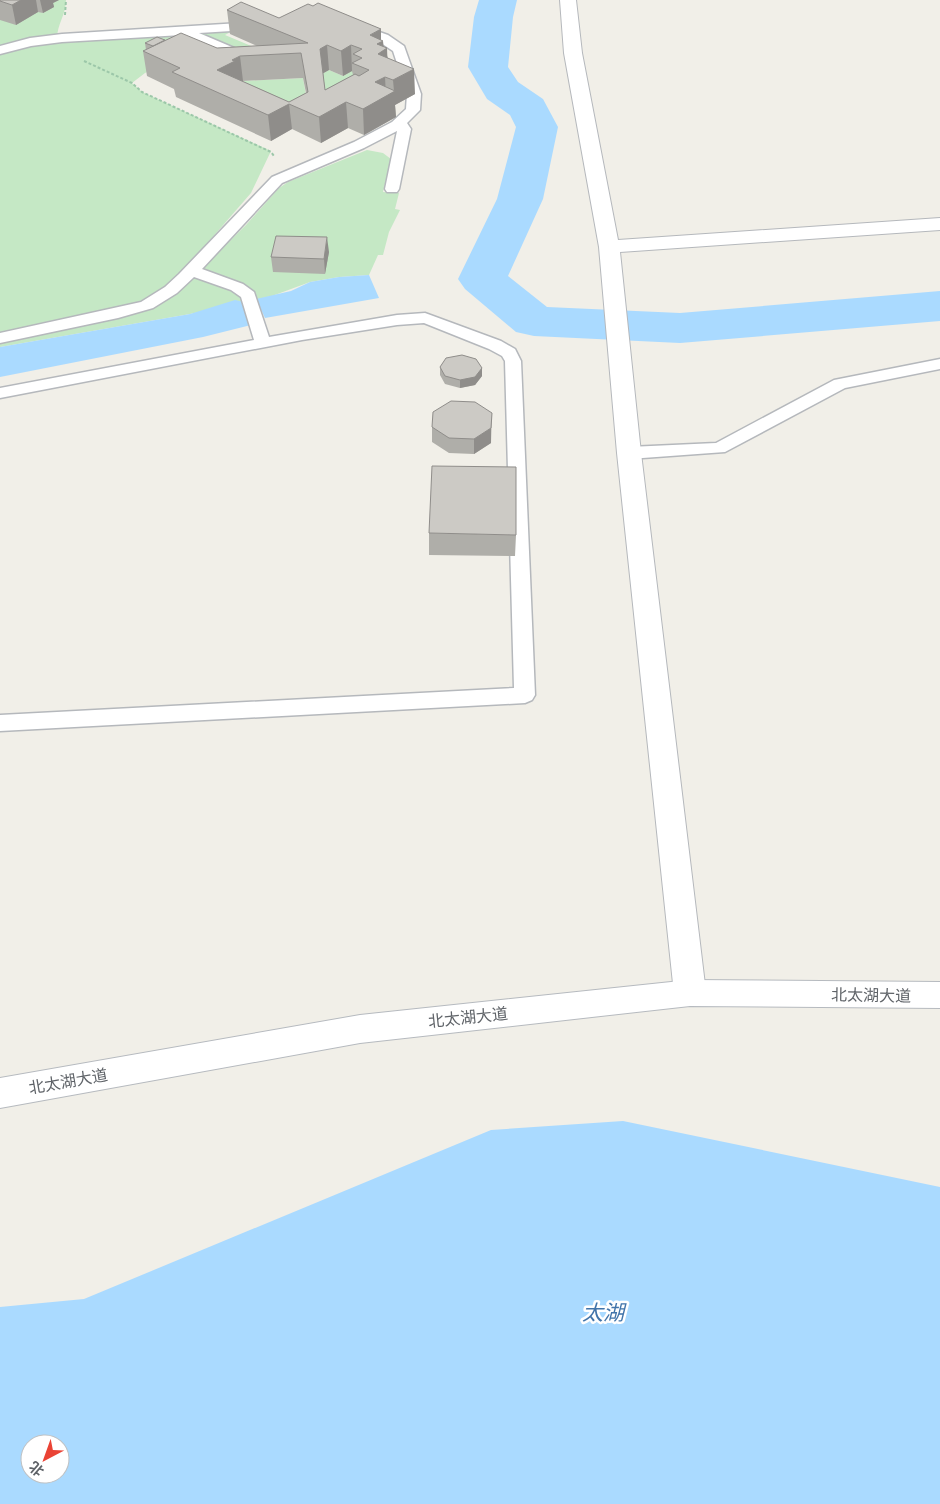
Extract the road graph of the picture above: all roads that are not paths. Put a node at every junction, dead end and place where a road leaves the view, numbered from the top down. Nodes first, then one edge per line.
1 (568, 0) edge
2 (337, 24) edge
3 (270, 25) edge
4 (182, 31) junction
5 (0, 50) edge
6 (263, 65) edge
7 (400, 122) junction
8 (392, 189) dead end
9 (940, 224) edge
10 (610, 247) junction
11 (191, 270) junction
12 (0, 338) edge
13 (263, 343) junction
14 (940, 364) edge
15 (0, 393) edge
16 (629, 453) junction
17 (0, 723) edge
18 (690, 993) junction
19 (940, 996) edge
20 (0, 1093) edge

1 - 10 street
2 - 7 lane
3 - 4 lane
4 - 5 lane
4 - 6 lane
7 - 8 lane
7 - 11 lane
9 - 10 street
10 - 16 street
11 - 12 lane
11 - 13 lane
13 - 15 lane
13 - 17 lane
14 - 16 lane
16 - 18 street
18 - 19 street, 北太湖大道
18 - 20 street, 北太湖大道

